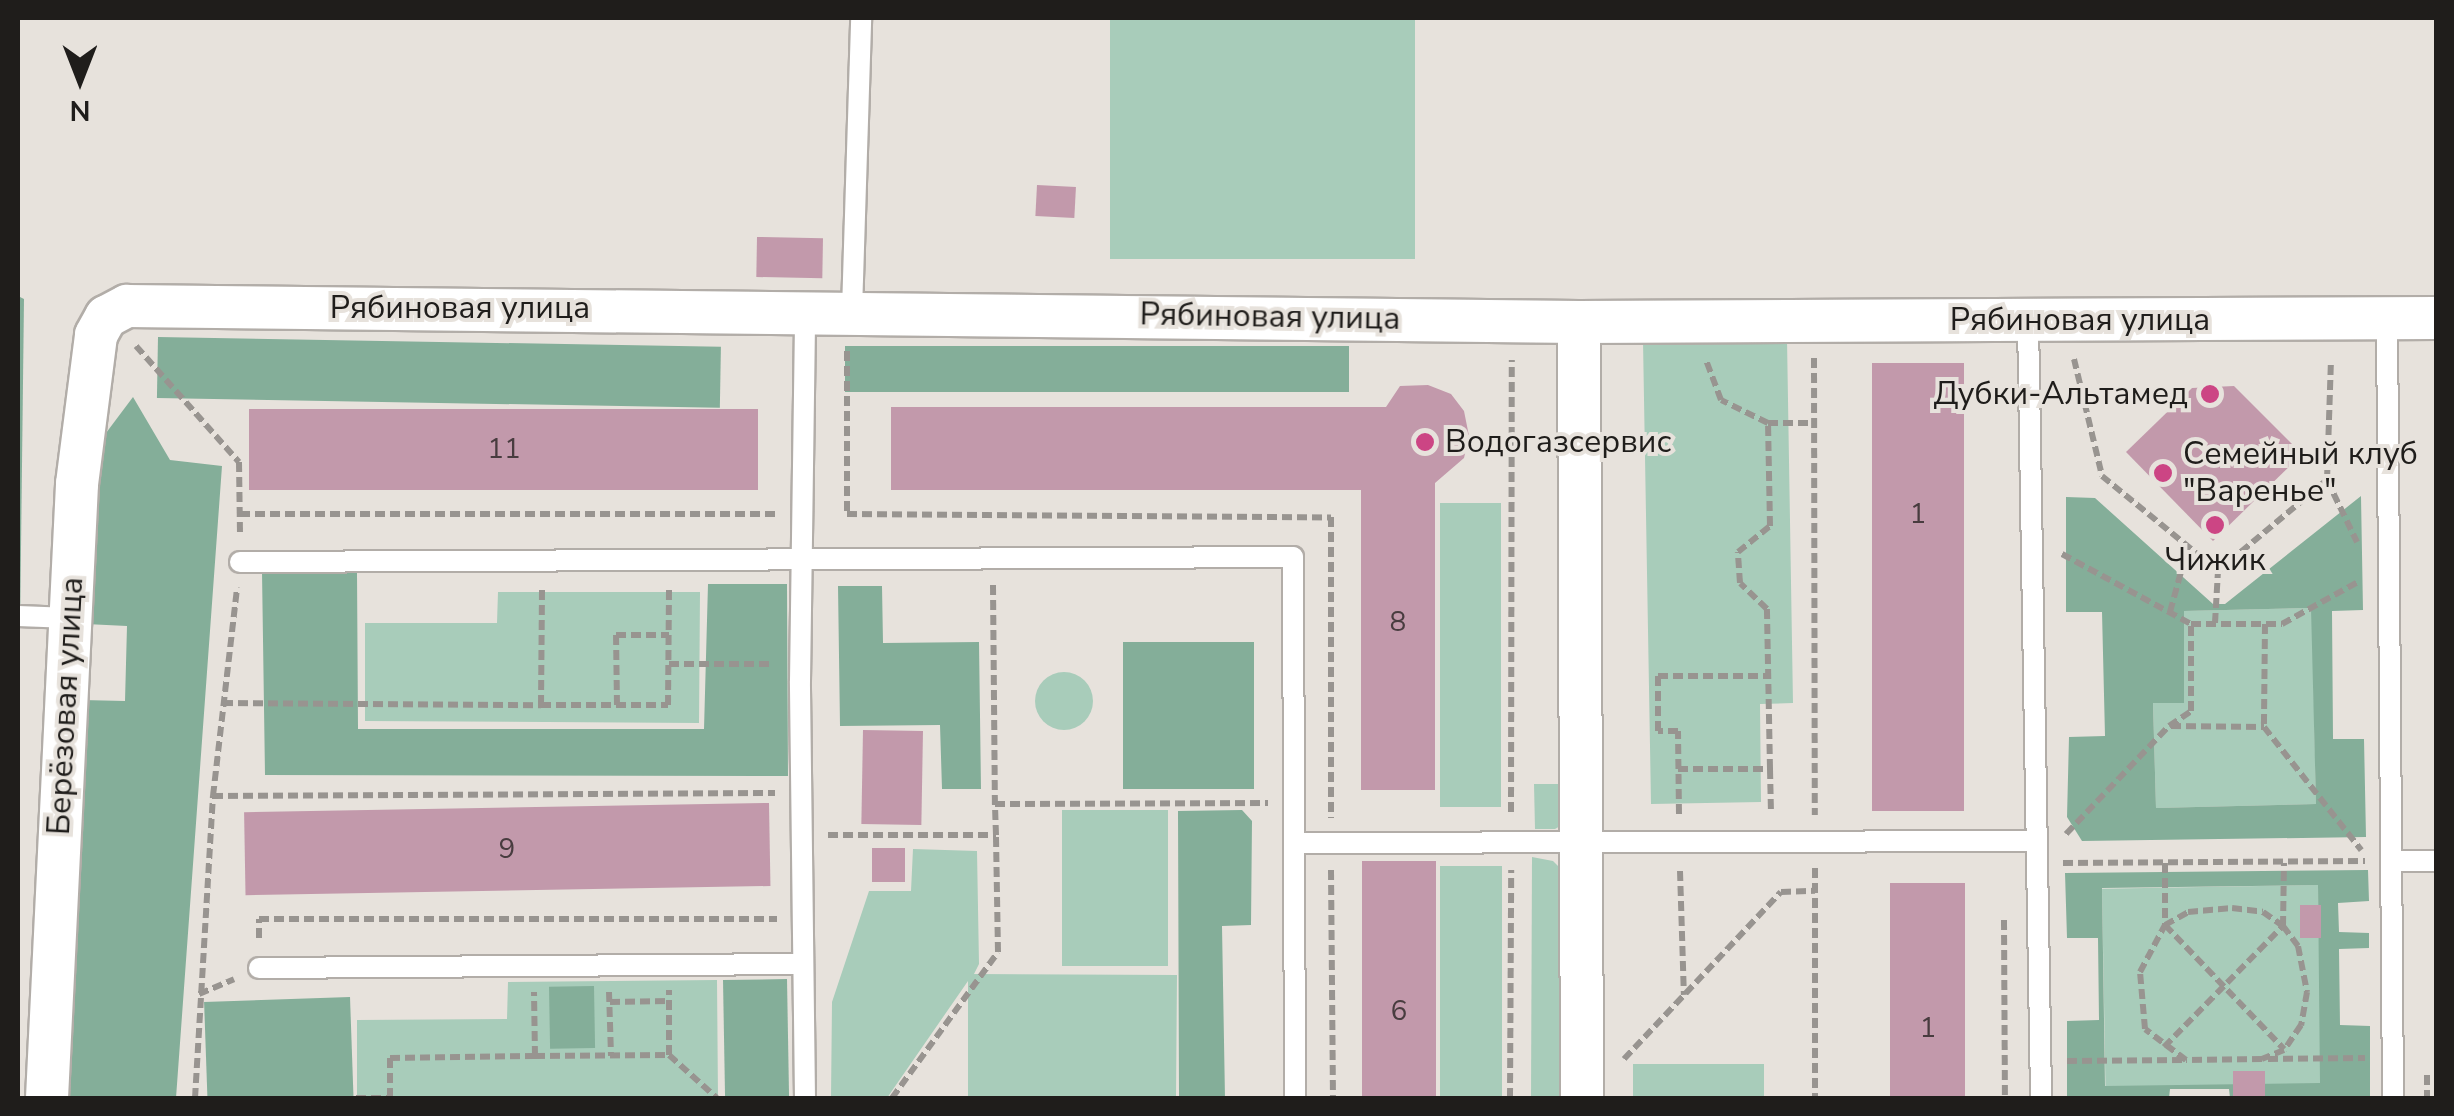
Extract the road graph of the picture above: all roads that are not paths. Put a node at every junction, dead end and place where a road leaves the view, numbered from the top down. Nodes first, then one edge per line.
1 (861, 18) edge
2 (805, 310) junction
3 (852, 311) junction
4 (106, 317) joint
5 (2436, 318) edge
6 (2388, 319) junction
7 (2028, 320) junction
8 (1578, 322) junction
9 (802, 559) junction
10 (240, 562) road end
11 (18, 616) edge
12 (70, 618) junction
13 (2037, 841) junction
14 (1294, 843) junction
15 (1581, 843) junction
16 (2381, 861) junction
17 (2436, 861) edge
18 (803, 964) junction
19 (259, 968) dead end
20 (1597, 1086) edge
21 (48, 1098) edge
22 (805, 1098) edge
23 (1295, 1098) edge
24 (2041, 1098) edge
25 (2394, 1098) edge

1 - 3 lane
2 - 3 street, Рябиновая улица
2 - 4 street, Рябиновая улица
2 - 9 lane
3 - 8 street, Рябиновая улица
4 - 12 street, Берёзовая улица
5 - 6 street, Рябиновая улица
6 - 7 street, Рябиновая улица
6 - 16 lane
7 - 8 street, Рябиновая улица
7 - 13 lane
8 - 15 street
9 - 10 lane
9 - 14 lane
9 - 18 lane
11 - 12 lane
12 - 21 street, Берёзовая улица
13 - 15 lane
13 - 24 lane
14 - 15 lane
14 - 23 lane
15 - 20 street
16 - 17 lane
16 - 25 lane
18 - 19 lane
18 - 22 lane

